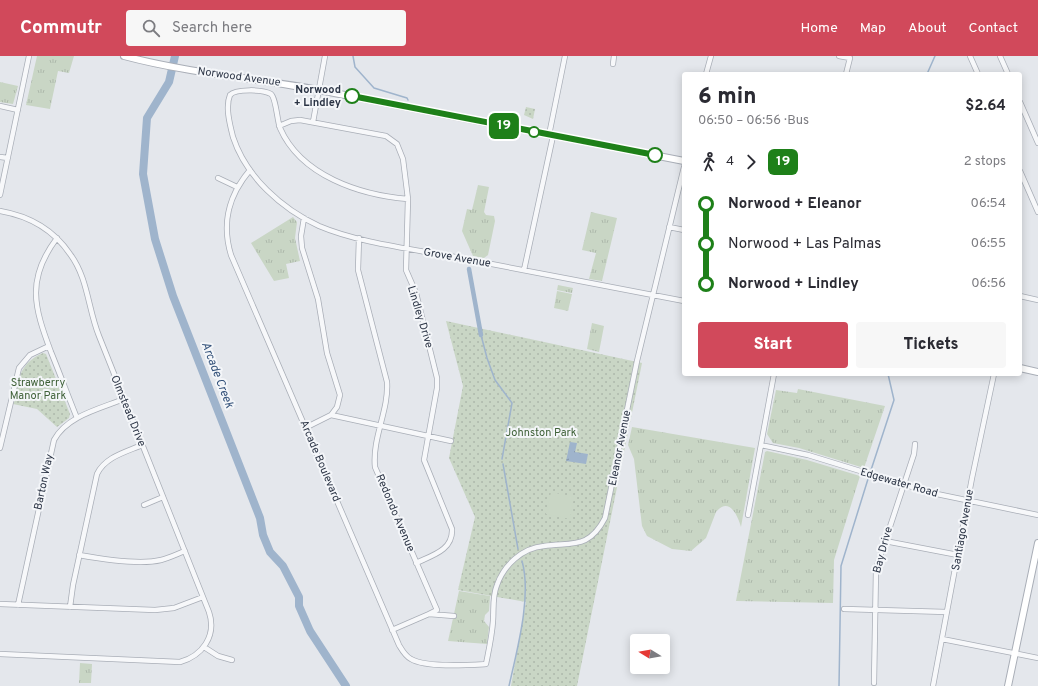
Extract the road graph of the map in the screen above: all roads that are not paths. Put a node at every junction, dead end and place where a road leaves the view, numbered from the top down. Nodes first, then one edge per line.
1 (29, 56) edge
2 (125, 56) edge
3 (325, 56) edge
4 (565, 56) edge
5 (614, 56) edge
6 (711, 56) edge
7 (839, 56) edge
8 (970, 56) edge
9 (1000, 56) edge
10 (846, 57) edge
11 (613, 64) dead end
12 (707, 72) edge
13 (846, 72) edge
14 (977, 72) edge
15 (1007, 72) edge
16 (319, 90) junction
17 (0, 106) edge
18 (1022, 106) edge
19 (18, 110) junction
20 (313, 122) junction
21 (279, 126) junction
22 (551, 135) junction
23 (1036, 135) edge
24 (1038, 143) edge
25 (0, 157) edge
26 (8, 158) junction
27 (682, 161) edge
28 (250, 170) junction
29 (682, 175) edge
30 (1022, 176) edge
31 (218, 178) dead end
32 (237, 188) junction
33 (0, 195) edge
34 (408, 199) junction
35 (0, 211) edge
36 (1038, 212) edge
37 (304, 218) junction
38 (669, 227) junction
39 (682, 230) edge
40 (57, 238) junction
41 (359, 238) junction
42 (406, 248) junction
43 (524, 270) junction
44 (653, 295) junction
45 (1022, 296) edge
46 (1038, 300) edge
47 (682, 302) edge
48 (49, 346) junction
49 (1022, 368) edge
50 (1038, 372) edge
51 (774, 376) edge
52 (994, 376) edge
53 (124, 399) junction
54 (331, 415) junction
55 (77, 418) junction
56 (380, 426) junction
57 (305, 428) junction
58 (427, 436) junction
59 (451, 441) dead end
60 (915, 444) dead end
61 (142, 445) junction
62 (761, 445) junction
63 (0, 448) edge
64 (903, 485) junction
65 (163, 497) junction
66 (968, 502) junction
67 (144, 504) dead end
68 (748, 515) dead end
69 (1038, 515) edge
70 (885, 541) junction
71 (1038, 543) edge
72 (185, 551) junction
73 (79, 555) junction
74 (958, 555) junction
75 (416, 563) junction
76 (203, 596) junction
77 (0, 604) edge
78 (18, 605) junction
79 (70, 607) junction
80 (844, 609) dead end
81 (875, 610) junction
82 (947, 612) junction
83 (428, 614) junction
84 (454, 616) dead end
85 (392, 630) junction
86 (942, 639) junction
87 (204, 647) junction
88 (1015, 653) junction
89 (0, 654) edge
90 (1038, 658) edge
91 (232, 660) dead end
92 (486, 664) joint
93 (874, 683) dead end
94 (933, 686) edge
95 (1008, 686) edge

1 - 19 street
2 - 16 main road, Norwood Avenue
3 - 16 street
4 - 22 street
5 - 11 street
6 - 12 street
7 - 10 street
8 - 14 street
9 - 15 street
10 - 13 street
16 - 20 street
16 - 22 main road, Norwood Avenue
17 - 19 street
18 - 23 street
19 - 26 street
20 - 21 street, Lindley Drive
20 - 34 street, Lindley Drive
21 - 28 street
21 - 34 street
22 - 27 main road, Norwood Avenue
22 - 43 street
23 - 24 street
25 - 26 street
26 - 33 street
28 - 32 street, Arcade Boulevard
28 - 37 street, Grove Avenue
29 - 38 street, Eleanor Avenue
30 - 36 street
31 - 32 street
32 - 57 street, Arcade Boulevard
34 - 42 street, Lindley Drive
35 - 40 street, Olmstead Drive
37 - 41 street, Grove Avenue
37 - 54 street
38 - 39 street
38 - 44 street, Eleanor Avenue
40 - 48 street
40 - 53 street, Olmstead Drive
41 - 42 street, Grove Avenue
41 - 56 street, Redondo Avenue
42 - 43 street, Grove Avenue
42 - 58 street, Lindley Drive
43 - 44 street, Grove Avenue
44 - 47 street, Grove Avenue
44 - 92 street, Eleanor Avenue
45 - 46 street
48 - 55 street
48 - 63 street
49 - 50 main road
51 - 62 street
52 - 66 street, Santiago Avenue
53 - 55 street, Barton Way
53 - 61 street, Olmstead Drive
54 - 56 street
54 - 57 street
55 - 78 street, Barton Way
56 - 58 street
56 - 75 street, Redondo Avenue
57 - 85 street, Arcade Boulevard
58 - 59 street
58 - 75 street, Lindley Drive
60 - 64 street, Bay Drive
61 - 65 street, Olmstead Drive
61 - 73 street
62 - 64 street, Edgewater Road
62 - 68 street
64 - 66 street, Edgewater Road
64 - 70 street, Bay Drive
65 - 67 street
65 - 72 street, Olmstead Drive
66 - 69 street, Edgewater Road
66 - 74 street, Santiago Avenue
70 - 74 street
70 - 81 street, Bay Drive
71 - 88 main road
72 - 73 street
72 - 76 street, Olmstead Drive
73 - 79 street
74 - 82 street, Santiago Avenue
75 - 83 street, Redondo Avenue
76 - 79 street
76 - 87 street, Olmstead Drive
77 - 78 street
78 - 79 street
80 - 81 street
81 - 82 street
81 - 93 street, Bay Drive
82 - 86 street, Santiago Avenue
83 - 84 street
83 - 85 street
85 - 92 street, Arcade Boulevard
86 - 88 street
86 - 94 street, Santiago Avenue
87 - 89 street
87 - 91 street
88 - 90 street
88 - 95 main road

